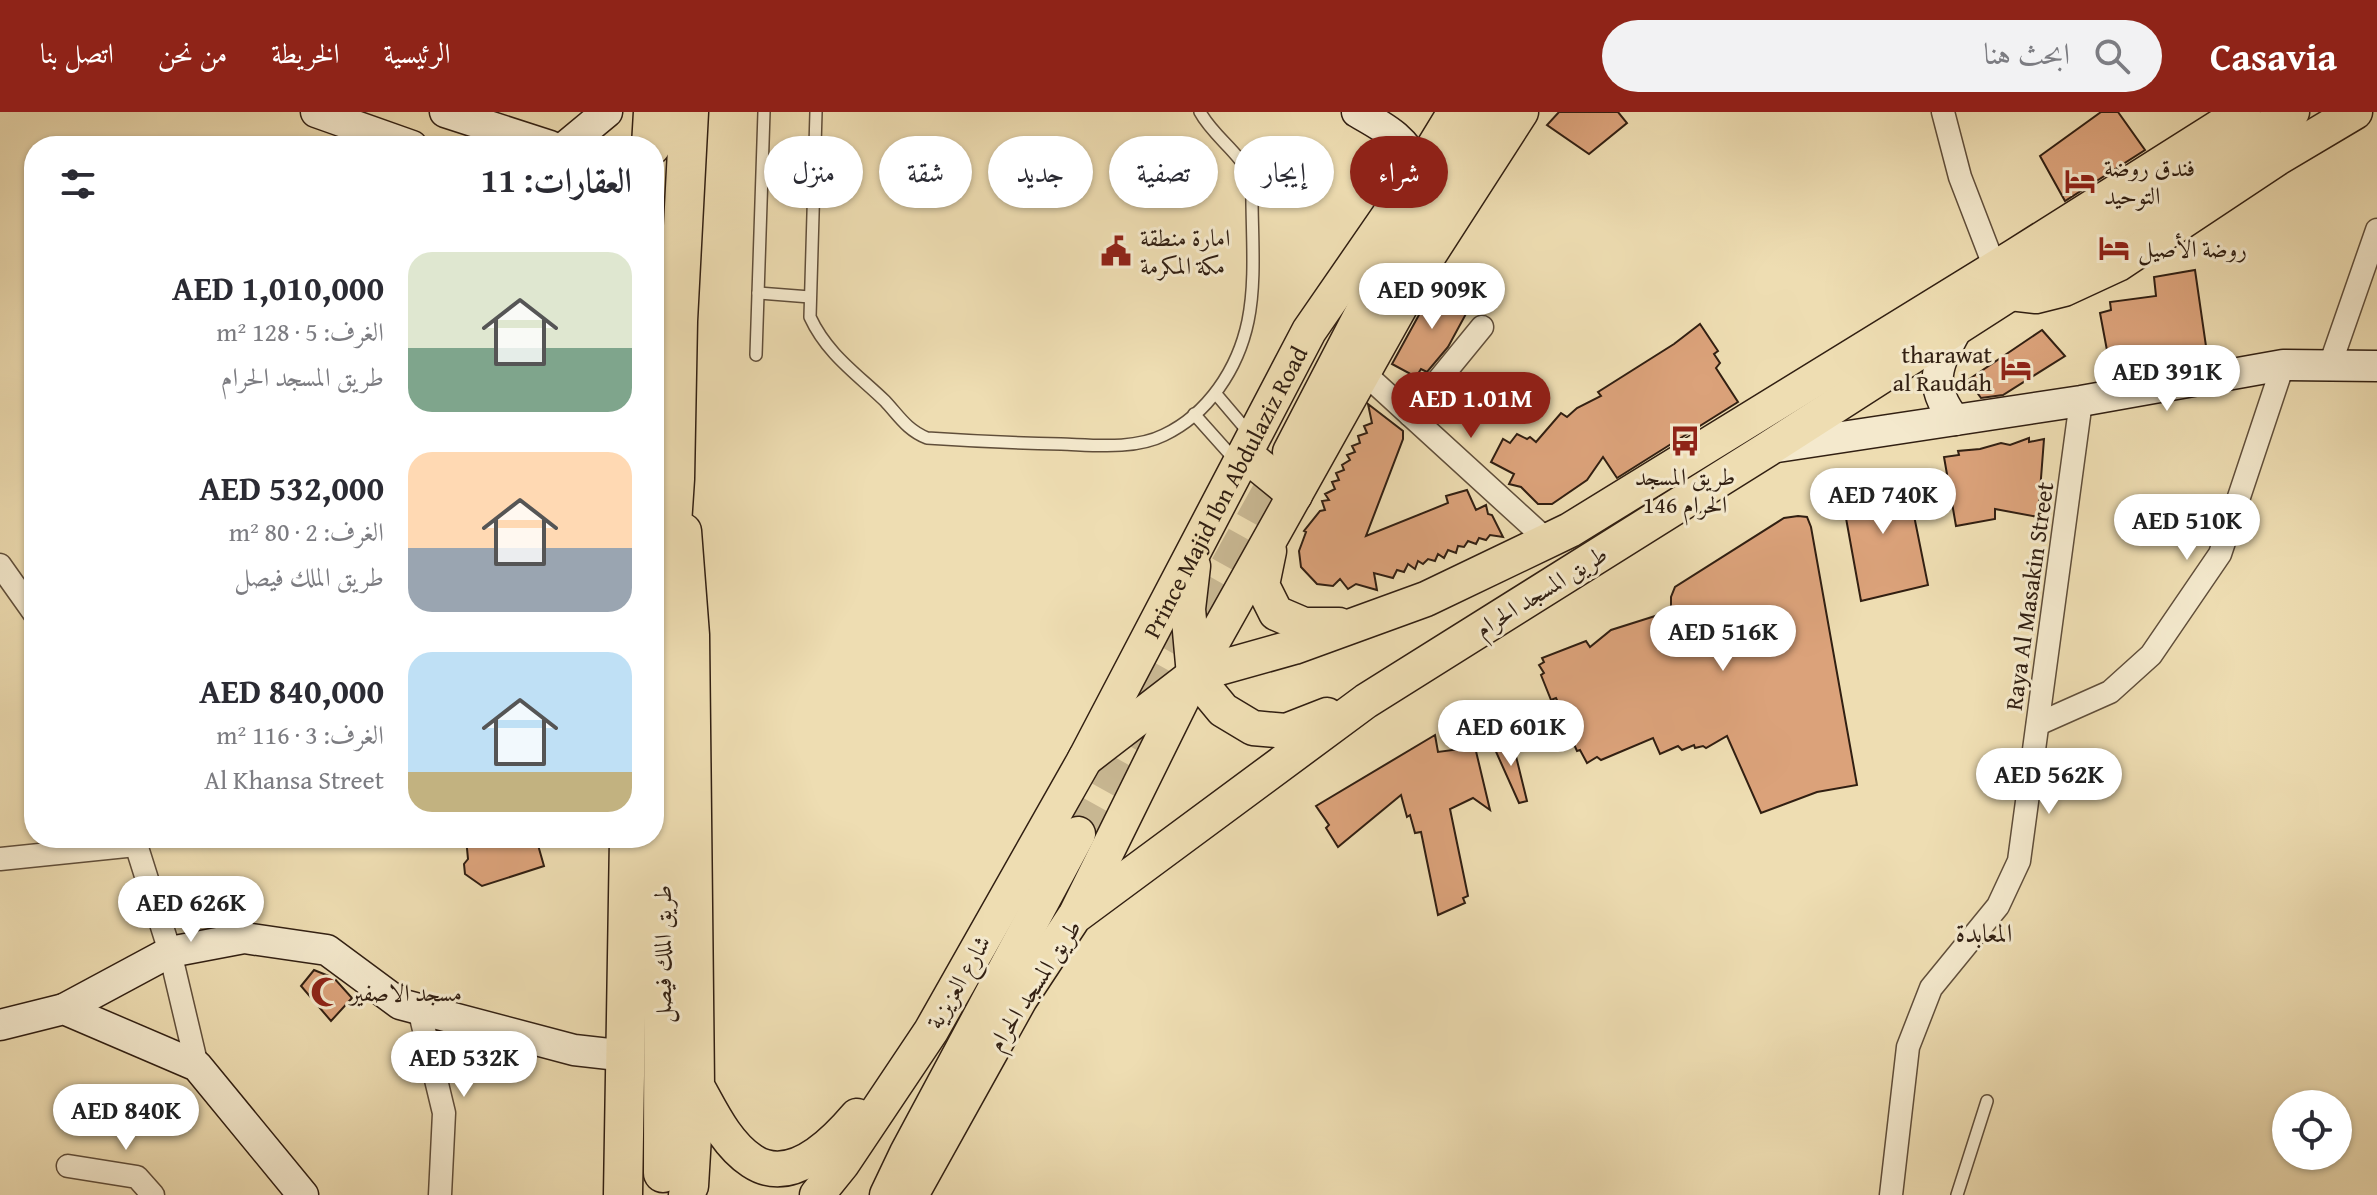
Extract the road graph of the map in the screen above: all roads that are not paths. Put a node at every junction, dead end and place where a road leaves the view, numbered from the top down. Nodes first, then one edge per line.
1 (316, 112) edge
2 (445, 112) edge
3 (607, 112) edge
4 (689, 112) edge
5 (764, 112) edge
6 (816, 112) edge
7 (1200, 112) edge
8 (1357, 112) edge
9 (1492, 112) edge
10 (1521, 112) edge
11 (1943, 112) edge
12 (2292, 112) edge
13 (2355, 112) edge
14 (2235, 117) edge
15 (1450, 120) edge
16 (1388, 130) junction
17 (384, 136) edge
18 (519, 136) edge
19 (578, 136) edge
20 (1395, 136) edge
21 (1394, 208) edge
22 (2377, 230) edge
23 (2002, 280) junction
24 (758, 293) junction
25 (810, 297) junction
26 (1959, 325) junction
27 (1482, 327) dead end
28 (756, 355) dead end
29 (2283, 365) junction
30 (2330, 365) junction
31 (2377, 366) edge
32 (1363, 372) junction
33 (1216, 394) junction
34 (2081, 401) junction
35 (1194, 414) junction
36 (1410, 415) junction
37 (1955, 420) junction
38 (676, 428) junction
39 (1768, 449) junction
40 (1246, 452) junction
41 (1290, 452) tunnel mouth
42 (1295, 495) junction
43 (1272, 535) junction
44 (1548, 541) junction
45 (1195, 550) junction
46 (0, 565) edge
47 (24, 599) edge
48 (1355, 625) junction
49 (1194, 675) junction
50 (1366, 701) junction
51 (2038, 724) junction
52 (1085, 759) junction
53 (1078, 834) tunnel mouth
54 (87, 848) edge
55 (137, 848) edge
56 (629, 848) edge
57 (0, 859) edge
58 (1074, 917) junction
59 (170, 952) junction
60 (64, 1009) junction
61 (419, 1009) junction
62 (0, 1025) edge
63 (931, 1031) junction
64 (627, 1056) junction
65 (197, 1066) junction
66 (697, 1086) junction
67 (1987, 1101) dead end
68 (68, 1166) dead end
69 (674, 1184) edge
70 (626, 1191) edge
71 (153, 1195) edge
72 (303, 1195) edge
73 (440, 1195) edge
74 (817, 1195) edge
75 (887, 1195) edge
76 (911, 1195) edge
77 (1891, 1195) edge
78 (1957, 1195) edge

1 - 17 street
2 - 18 street
3 - 19 street
4 - 38 highway, طريق الملك فيصل
5 - 24 lane
6 - 25 lane
7 - 33 lane
8 - 16 street
9 - 41 main road
10 - 32 main road
11 - 23 street
12 - 23 main road, طريق المسجد الحرام
13 - 23 main road
14 - 23 main road, طريق المسجد الحرام
15 - 16 street
16 - 20 street
21 - 40 main road, Prince Majid Ibn Abdulaziz Road
22 - 30 street
23 - 26 main road, طريق المسجد الحرام
23 - 44 main road, طريق المسجد الحرام
24 - 25 lane
24 - 28 lane
25 - 35 lane
26 - 37 street
26 - 39 main road, طريق المسجد الحرام
27 - 36 street
29 - 30 street
29 - 34 street
29 - 51 street
30 - 31 street
32 - 36 street
32 - 42 main road
33 - 35 lane
33 - 40 lane
34 - 37 street
34 - 51 street, Raya Al Masakin Street
35 - 40 lane
36 - 44 street
37 - 39 street
38 - 66 main road
38 - 69 highway, طريق الملك فيصل
39 - 50 main road, طريق المسجد الحرام
40 - 42 main road
40 - 45 main road, Prince Majid Ibn Abdulaziz Road
42 - 43 main road
43 - 48 main road
43 - 49 main road
44 - 48 main road, طريق المسجد الحرام
45 - 49 main road
45 - 52 main road, Prince Majid Ibn Abdulaziz Road
46 - 47 street
48 - 49 main road, طريق المسجد الحرام
49 - 50 main road
49 - 52 main road, طريق المسجد الحرام
49 - 58 main road
50 - 58 main road, طريق المسجد الحرام
51 - 77 street, Raya Al Masakin Street
52 - 63 main road, شارع العزيزية
53 - 75 main road
54 - 57 street
55 - 59 street
56 - 64 highway, طريق الملك فيصل
58 - 76 main road, طريق المسجد الحرام
59 - 60 street
59 - 61 street
59 - 65 street
60 - 62 street
60 - 65 street
61 - 64 street
61 - 73 street
63 - 66 main road
63 - 74 main road, شارع العزيزية
64 - 70 highway, طريق الملك فيصل
65 - 72 street
66 - 69 main road
67 - 78 lane
68 - 71 street

